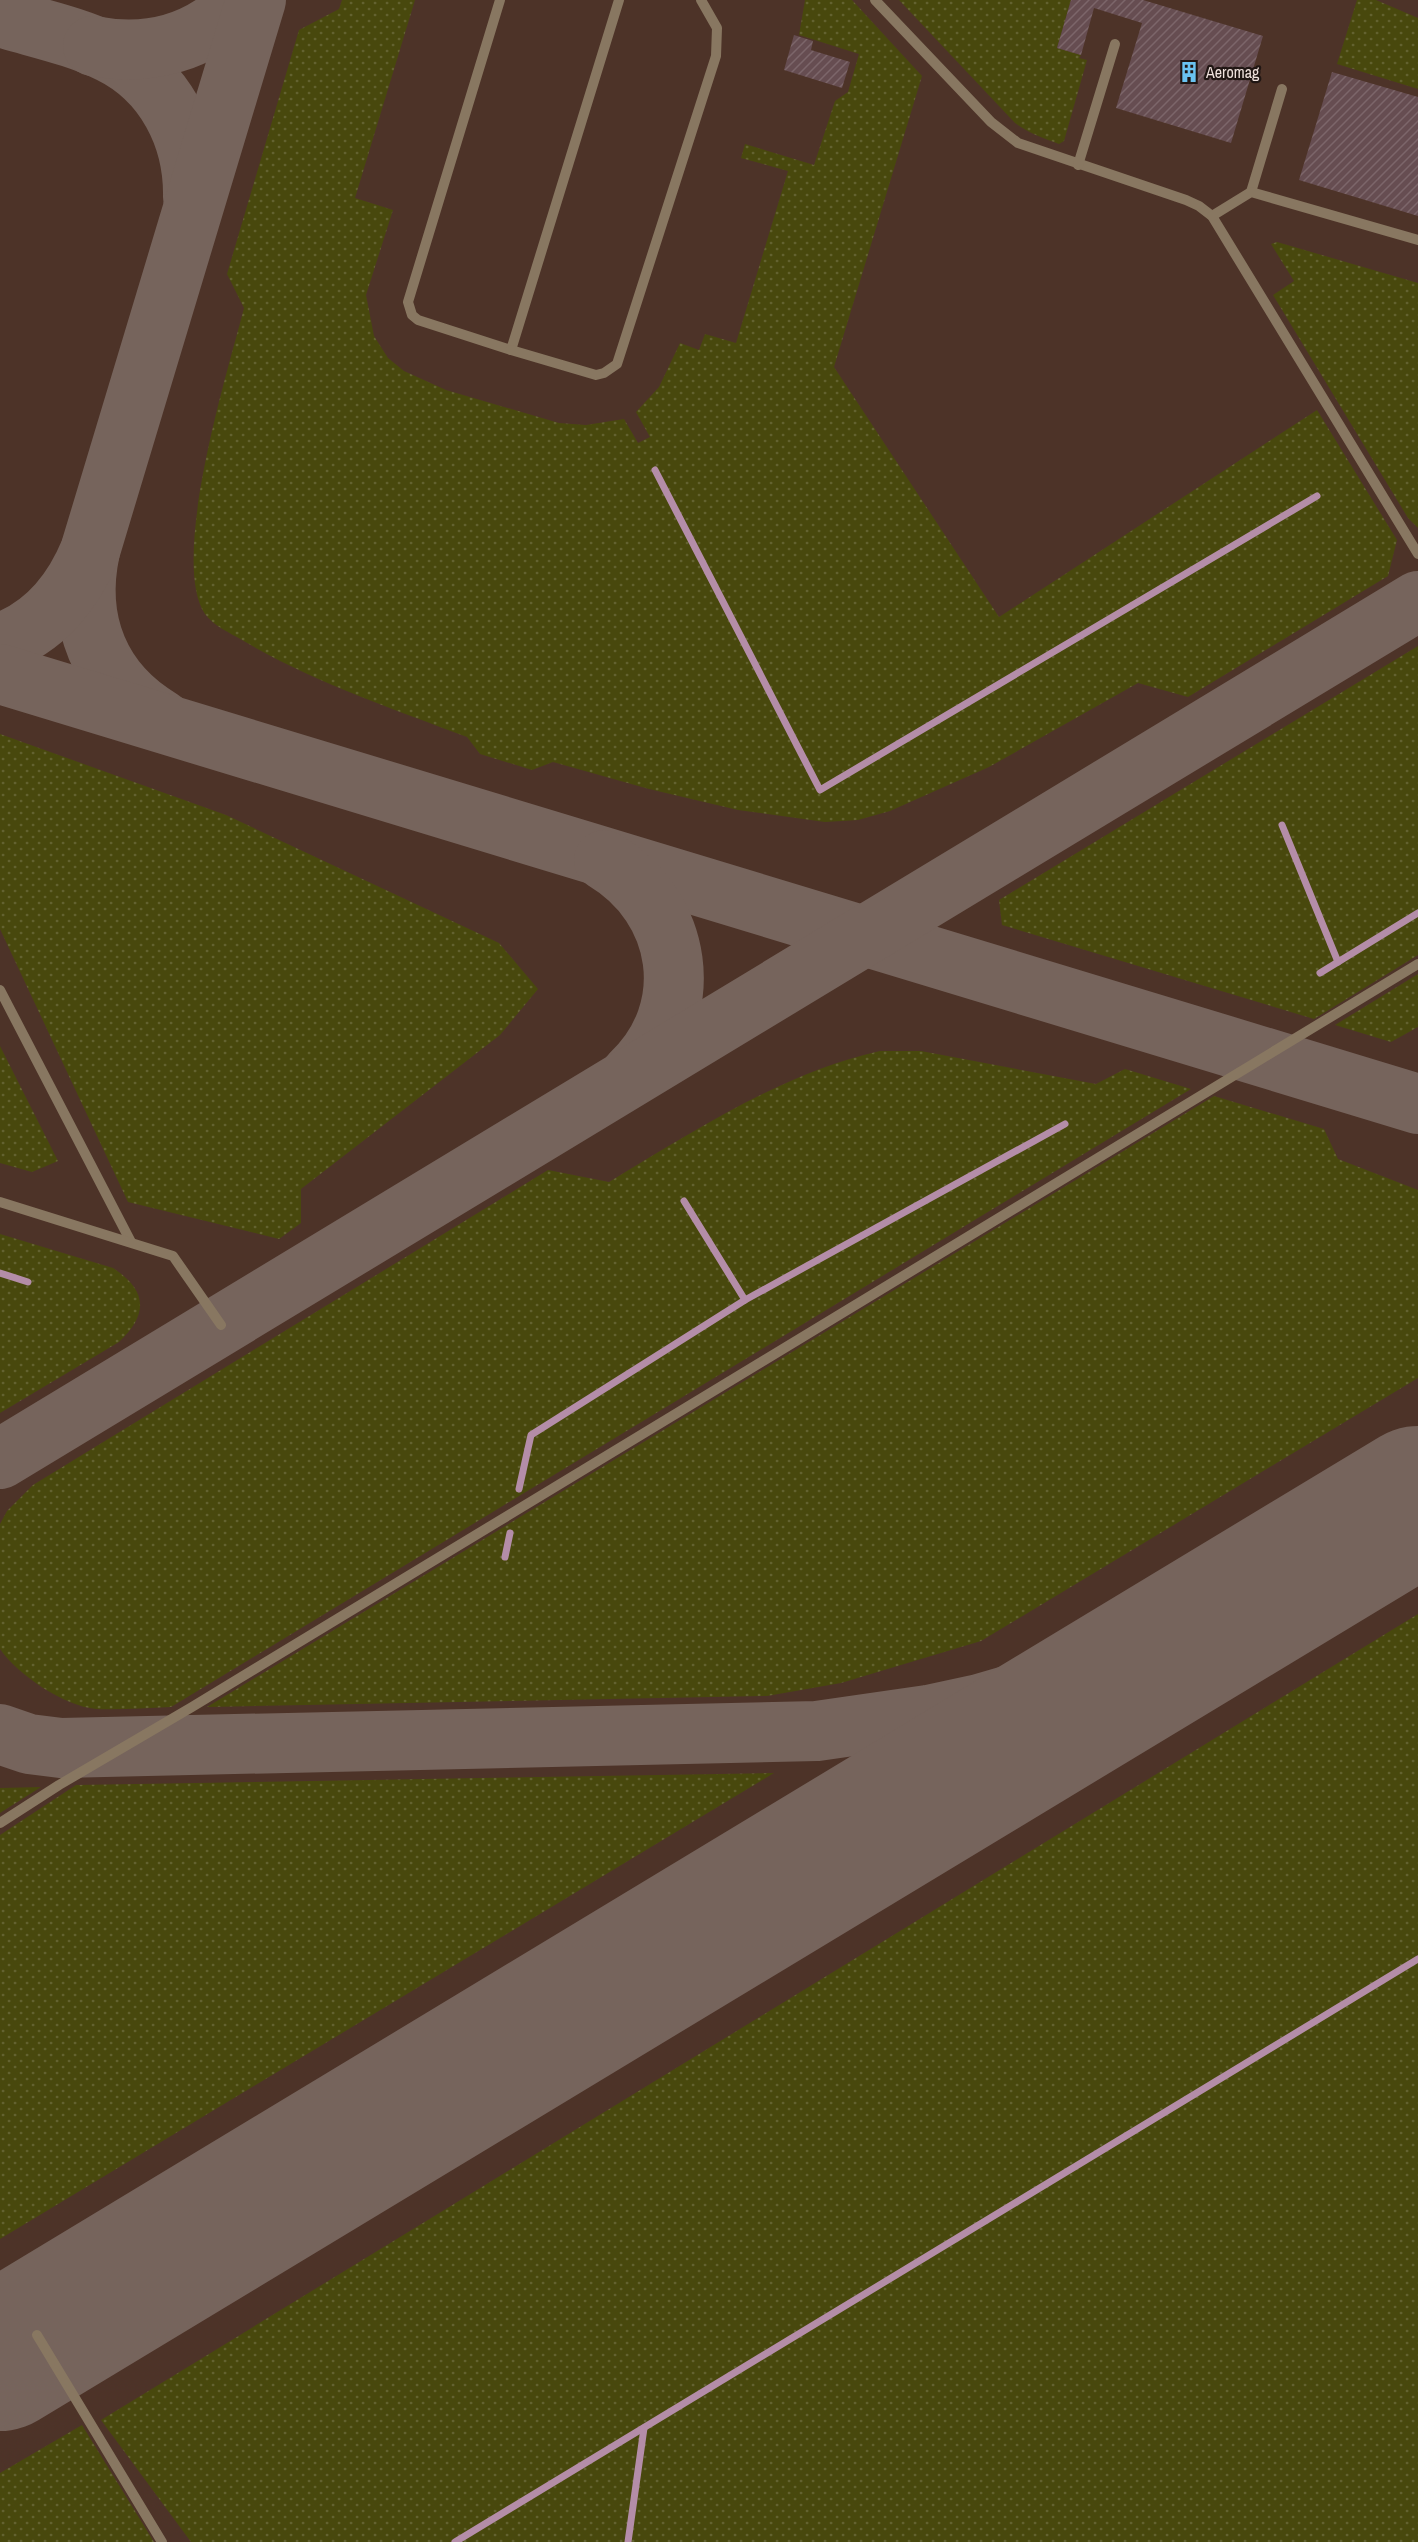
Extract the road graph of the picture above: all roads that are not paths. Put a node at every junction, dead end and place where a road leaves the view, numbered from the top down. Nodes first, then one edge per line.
1 (500, 0) edge
2 (619, 0) edge
3 (701, 0) edge
4 (875, 0) edge
5 (1114, 44) dead end
6 (1282, 89) dead end
7 (1078, 165) junction
8 (1251, 192) junction
9 (1212, 216) junction
10 (1418, 240) edge
11 (511, 350) junction
12 (1418, 554) edge
13 (1418, 963) edge
14 (0, 990) edge
15 (0, 1202) edge
16 (131, 1242) junction
17 (221, 1325) dead end
18 (0, 1823) edge
19 (37, 2335) dead end
20 (162, 2542) edge

1 - 11 lane
2 - 11 lane
3 - 11 lane
4 - 7 lane
5 - 7 lane
6 - 8 lane
7 - 9 lane
8 - 9 lane
8 - 10 lane
9 - 12 lane
13 - 18 lane
14 - 16 lane
15 - 16 lane
16 - 17 lane
19 - 20 lane

